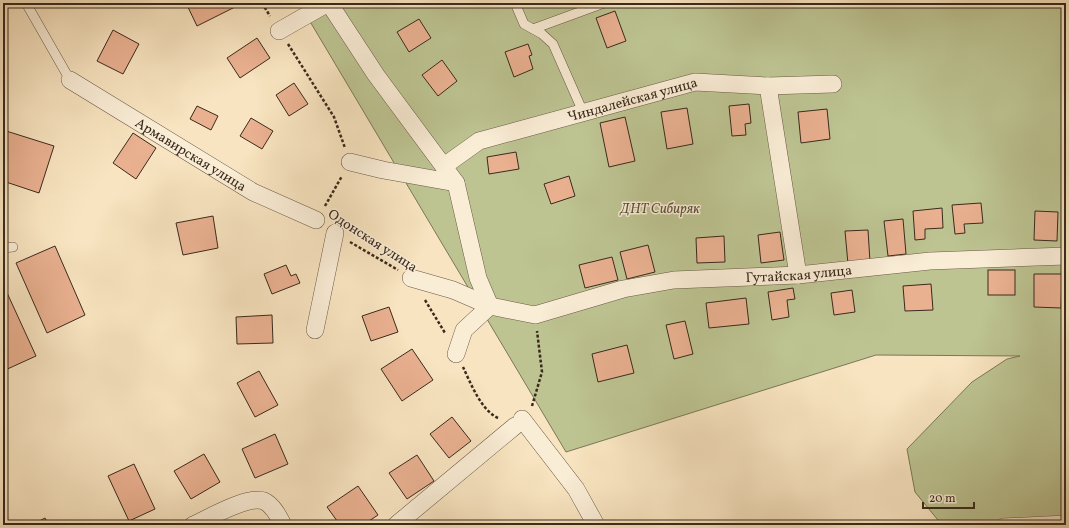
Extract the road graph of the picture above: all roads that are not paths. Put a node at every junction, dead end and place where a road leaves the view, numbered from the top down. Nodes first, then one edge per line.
1 (26, 3) edge
2 (328, 3) edge
3 (515, 3) edge
4 (604, 3) edge
5 (533, 29) junction
6 (279, 31) road end
7 (70, 80) joint
8 (833, 84) dead end
9 (768, 86) junction
10 (583, 112) junction
11 (350, 162) road end
12 (444, 166) junction
13 (456, 183) junction
14 (316, 220) road end
15 (335, 233) road end
16 (14, 247) dead end
17 (3, 248) edge
18 (1066, 256) edge
19 (798, 275) junction
20 (411, 278) road end
21 (490, 306) junction
22 (315, 330) dead end
23 (456, 354) road end
24 (1066, 520) edge
25 (1003, 523) dead end
26 (193, 525) edge
27 (283, 525) edge
28 (396, 525) edge
29 (596, 525) edge

1 - 7 lane
2 - 6 street
2 - 12 street
3 - 5 lane
4 - 5 lane
5 - 10 lane
7 - 14 street, Армавирская улица
8 - 9 street, Чиндалейская улица
9 - 10 street, Чиндалейская улица
9 - 19 street
10 - 12 street, Чиндалейская улица
11 - 13 street
12 - 13 street
13 - 21 street
15 - 22 street
16 - 17 lane
18 - 19 street, Гутайская улица
19 - 21 street, Гутайская улица
20 - 21 street
21 - 23 street
24 - 25 lane
26 - 27 street
28 - 29 street

